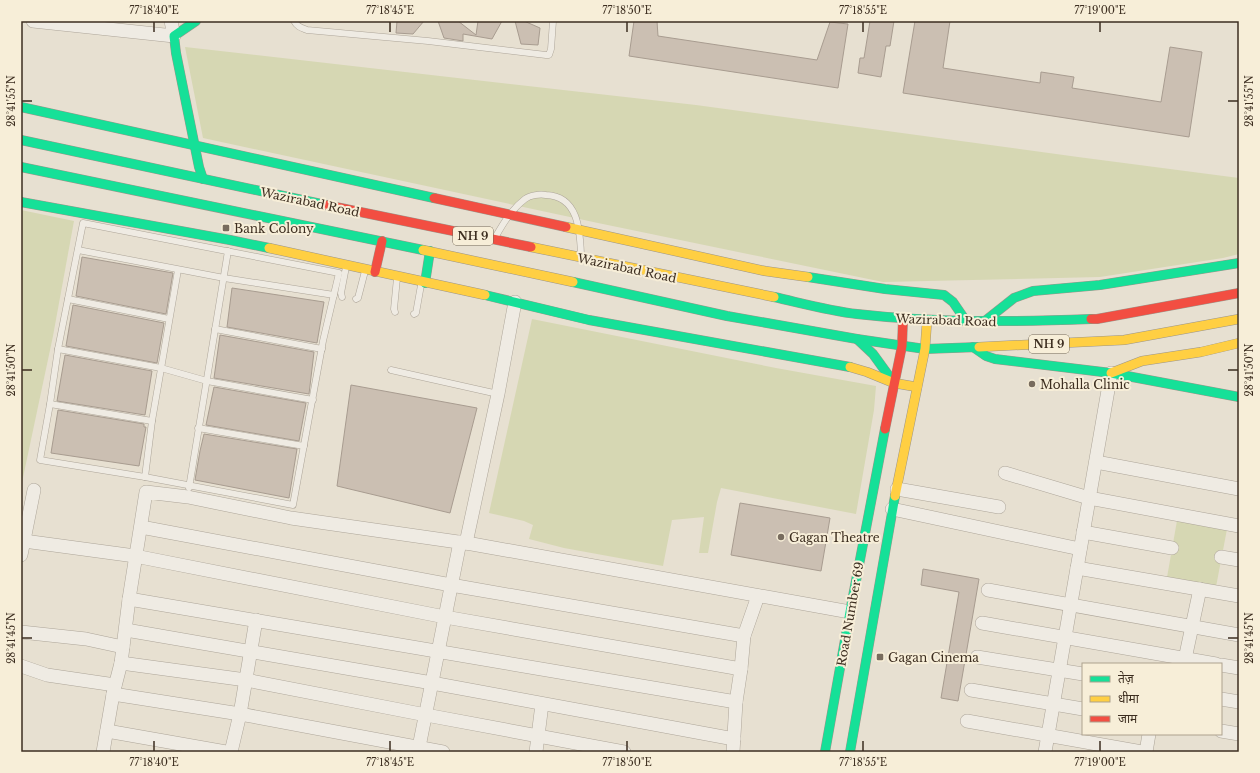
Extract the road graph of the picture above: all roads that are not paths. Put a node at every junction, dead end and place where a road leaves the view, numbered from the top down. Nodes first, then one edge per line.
1 (39, 21) edge
2 (171, 21) edge
3 (196, 21) edge
4 (294, 21) edge
5 (553, 21) edge
6 (174, 36) junction
7 (21, 107) edge
8 (21, 140) edge
9 (195, 145) junction
10 (21, 167) edge
11 (203, 179) junction
12 (21, 202) edge
13 (509, 214) junction
14 (580, 229) junction
15 (493, 240) junction
16 (382, 241) junction
17 (78, 250) junction
18 (228, 251) junction
19 (430, 251) junction
20 (581, 258) junction
21 (1239, 263) edge
22 (346, 266) junction
23 (178, 270) junction
24 (365, 270) junction
25 (375, 272) junction
26 (397, 276) junction
27 (224, 278) junction
28 (423, 282) junction
29 (1239, 293) edge
30 (334, 295) junction
31 (342, 297) dead end
32 (356, 299) dead end
33 (68, 300) junction
34 (514, 302) junction
35 (395, 312) dead end
36 (414, 314) dead end
37 (169, 319) junction
38 (903, 319) junction
39 (1239, 319) edge
40 (927, 320) junction
41 (966, 321) junction
42 (985, 322) junction
43 (215, 329) junction
44 (857, 339) junction
45 (1239, 343) edge
46 (902, 346) junction
47 (973, 347) junction
48 (925, 349) junction
49 (58, 350) junction
50 (322, 350) junction
51 (161, 368) junction
52 (391, 370) dead end
53 (1111, 373) junction
54 (207, 381) junction
55 (894, 383) junction
56 (916, 386) junction
57 (498, 394) junction
58 (1239, 396) edge
59 (313, 400) junction
60 (50, 404) junction
61 (152, 421) junction
62 (198, 428) junction
63 (304, 446) junction
64 (1096, 462) junction
65 (1005, 473) dead end
66 (145, 478) junction
67 (897, 489) junction
68 (1239, 489) edge
69 (34, 490) dead end
70 (189, 491) junction
71 (1089, 498) junction
72 (999, 507) dead end
73 (892, 509) junction
74 (1239, 526) edge
75 (142, 527) junction
76 (1084, 532) junction
77 (24, 541) junction
78 (463, 543) junction
79 (1172, 548) dead end
80 (1080, 549) junction
81 (21, 555) edge
82 (135, 556) junction
83 (1222, 557) dead end
84 (1239, 560) edge
85 (1077, 568) junction
86 (451, 585) junction
87 (1200, 589) junction
88 (988, 590) dead end
89 (758, 596) junction
90 (1239, 596) edge
91 (129, 599) junction
92 (1071, 604) junction
93 (850, 612) junction
94 (445, 617) junction
95 (256, 620) junction
96 (982, 623) dead end
97 (1192, 627) junction
98 (126, 630) junction
99 (21, 632) edge
100 (1239, 635) edge
101 (744, 636) junction
102 (1065, 638) junction
103 (123, 647) junction
104 (250, 652) junction
105 (438, 652) junction
106 (977, 657) dead end
107 (1186, 661) edge
108 (121, 663) junction
109 (1206, 663) edge
110 (1222, 665) edge
111 (21, 666) edge
112 (1239, 668) edge
113 (741, 669) junction
114 (1059, 670) junction
115 (1082, 674) edge
116 (246, 680) junction
117 (432, 683) junction
118 (114, 690) junction
119 (971, 690) dead end
120 (1222, 699) edge
121 (736, 702) junction
122 (1239, 702) edge
123 (542, 704) junction
124 (1053, 704) junction
125 (1082, 708) edge
126 (240, 714) junction
127 (426, 715) junction
128 (966, 721) dead end
129 (1222, 731) edge
130 (107, 732) junction
131 (1239, 734) edge
132 (1048, 735) junction
133 (1149, 735) edge
134 (538, 736) junction
135 (734, 739) junction
136 (418, 750) edge
137 (103, 752) edge
138 (226, 752) edge
139 (231, 752) edge
140 (443, 752) edge
141 (536, 752) edge
142 (624, 752) edge
143 (733, 752) edge
144 (825, 752) edge
145 (851, 752) edge
146 (1045, 752) edge
147 (1142, 752) edge
148 (1146, 752) edge

1 - 6 street
2 - 6 street
3 - 6 main road
4 - 5 lane
6 - 9 main road
7 - 9 main road
8 - 11 main road, Wazirabad Road / NH 9
9 - 11 main road
9 - 13 main road
10 - 16 main road, Wazirabad Road / NH 9
11 - 15 main road, Wazirabad Road / NH 9
12 - 22 main road
13 - 14 main road
13 - 14 lane
13 - 15 lane
14 - 20 lane
14 - 41 main road
15 - 20 main road, Wazirabad Road / NH 9
16 - 19 main road, Wazirabad Road / NH 9
16 - 25 main road
17 - 18 lane
17 - 23 lane
17 - 33 lane
18 - 27 lane
18 - 30 lane
19 - 28 main road
19 - 44 main road, Wazirabad Road / NH 9
20 - 38 main road, Wazirabad Road / NH 9
21 - 42 main road
22 - 24 main road
22 - 31 lane
23 - 27 lane
23 - 37 lane
24 - 25 main road
24 - 32 lane
25 - 26 main road
26 - 28 main road
26 - 35 lane
27 - 30 lane
27 - 43 lane
28 - 34 main road
28 - 36 lane
29 - 42 main road, Wazirabad Road / NH 9
30 - 50 lane
33 - 37 lane
33 - 49 lane
34 - 55 main road
34 - 57 street
37 - 51 lane
38 - 40 main road, Wazirabad Road / NH 9
38 - 46 main road, Road Number 69
39 - 47 main road, Wazirabad Road / NH 9
40 - 41 main road, Wazirabad Road / NH 9
40 - 48 main road, Road Number 69
41 - 42 main road, Wazirabad Road / NH 9
43 - 50 lane
43 - 54 lane
44 - 46 main road, Wazirabad Road / NH 9
44 - 55 main road
45 - 53 main road
46 - 48 main road, Wazirabad Road / NH 9
46 - 55 main road, Road Number 69
47 - 48 main road, Wazirabad Road / NH 9
47 - 53 main road
48 - 56 main road, Road Number 69
49 - 51 lane
49 - 60 lane
50 - 59 lane
51 - 54 lane
51 - 61 lane
52 - 57 lane
53 - 58 main road
53 - 64 street
54 - 59 lane
54 - 62 lane
55 - 56 main road
55 - 93 main road, Road Number 69
56 - 67 main road, Road Number 69
57 - 78 street
59 - 63 lane
60 - 61 lane
60 - 66 lane
61 - 66 lane
62 - 63 lane
62 - 70 lane
63 - 70 lane
64 - 68 street
64 - 71 street
65 - 71 street
66 - 70 lane
67 - 72 street
67 - 73 main road, Road Number 69
69 - 77 street
70 - 75 street
70 - 78 street
71 - 74 street
71 - 76 street
73 - 80 street
73 - 145 main road, Road Number 69
75 - 82 street
75 - 86 street
76 - 79 street
76 - 80 street
77 - 81 street
77 - 82 street
78 - 86 street
78 - 89 street
80 - 85 street
82 - 91 street
82 - 94 street
83 - 84 street
85 - 87 street
85 - 92 street
86 - 94 street
86 - 101 street
87 - 90 street
87 - 97 street
88 - 92 street
89 - 93 street
89 - 101 street
91 - 95 street
91 - 98 street
92 - 97 street
92 - 102 street
93 - 144 main road, Road Number 69
94 - 105 street
94 - 113 street
95 - 104 street
95 - 105 street
96 - 102 street
97 - 100 street
97 - 107 street
98 - 103 street
98 - 104 street
99 - 103 street
101 - 113 street
102 - 107 street
102 - 114 street
103 - 108 street
104 - 116 street
104 - 117 street
105 - 117 street
105 - 121 street
106 - 114 street
107 - 109 street
108 - 116 street
108 - 118 street
110 - 112 street
111 - 118 street
113 - 121 street
114 - 115 street
114 - 124 street
116 - 126 street
116 - 127 street
117 - 123 street
117 - 127 street
118 - 126 street
118 - 130 street
119 - 124 street
120 - 122 street
121 - 135 street
123 - 134 street
123 - 135 street
124 - 125 street
124 - 132 street
126 - 136 street
126 - 139 street
127 - 134 street
127 - 136 street
128 - 132 street
129 - 131 street
130 - 137 street
130 - 138 street
132 - 146 street
132 - 147 street
133 - 148 street
134 - 141 street
134 - 142 street
135 - 143 street
136 - 140 street

